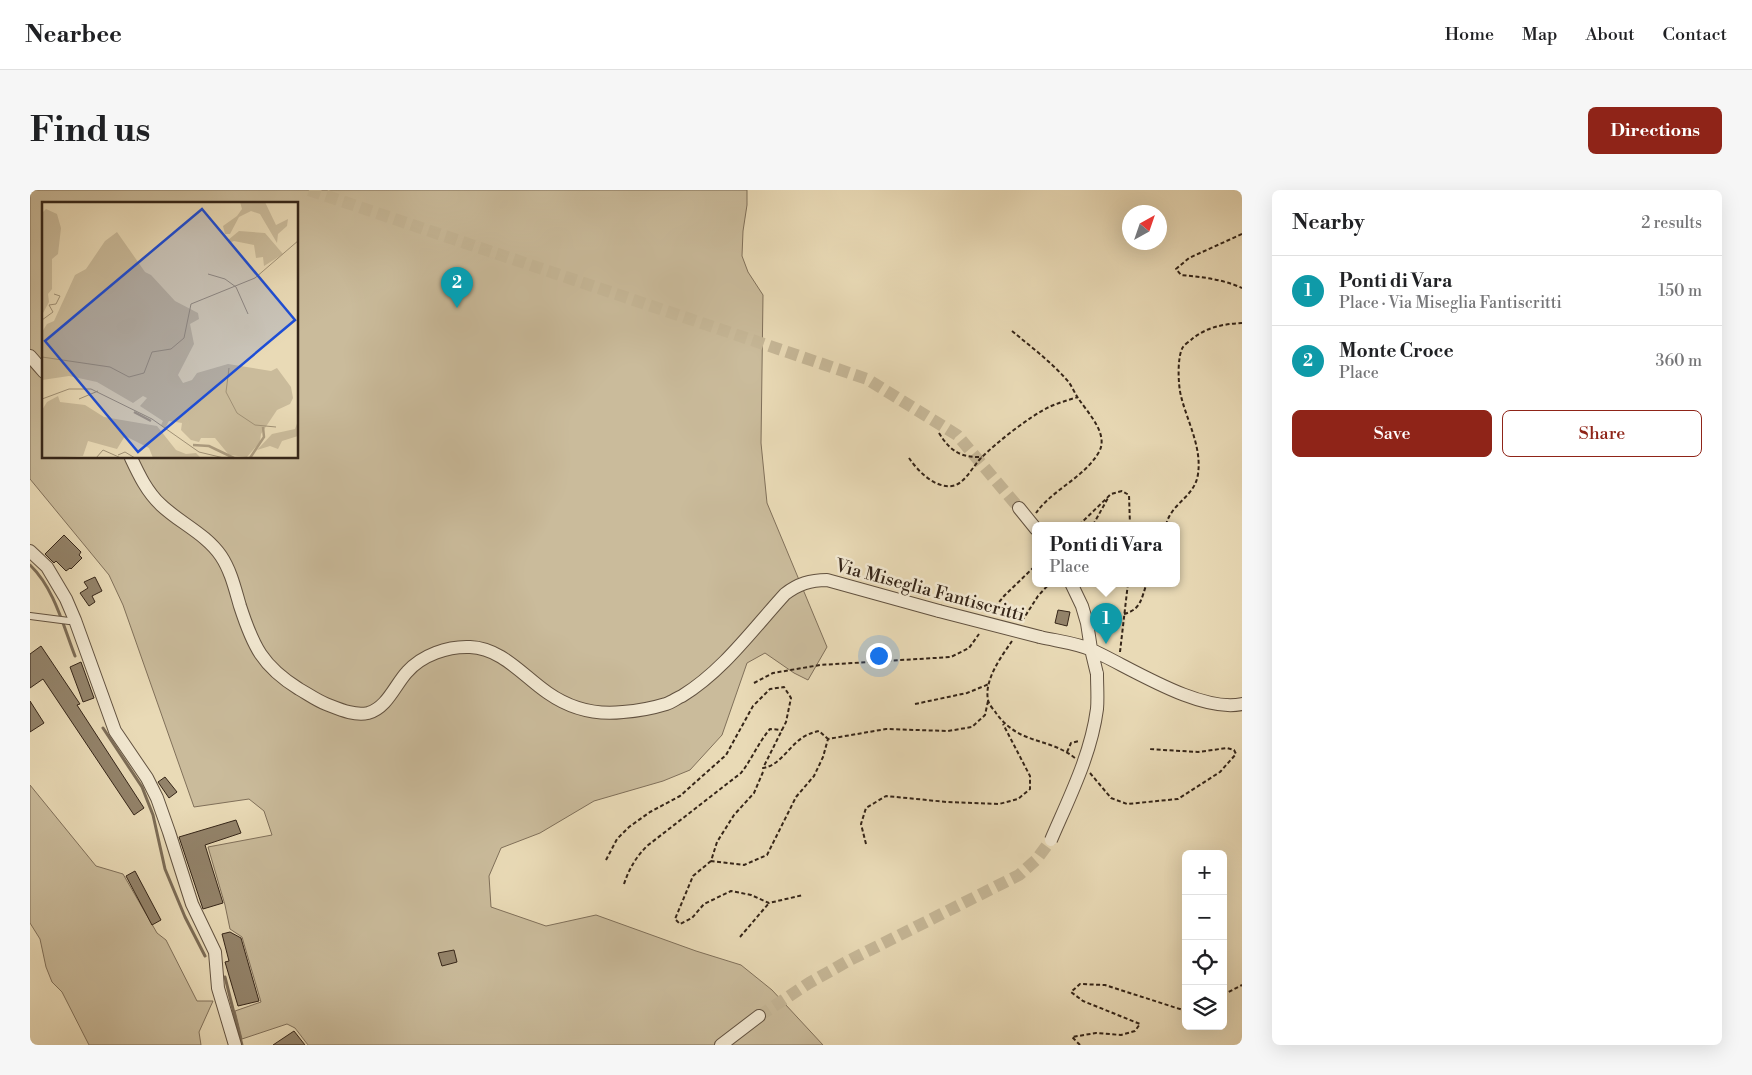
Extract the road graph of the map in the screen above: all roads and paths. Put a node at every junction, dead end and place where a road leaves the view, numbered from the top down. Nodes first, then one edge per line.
1 (1242, 234) edge
2 (1242, 288) edge
3 (1242, 323) edge
4 (1012, 331) dead end
5 (30, 356) edge
6 (42, 370) edge
7 (1078, 397) junction
8 (939, 433) dead end
9 (982, 457) junction
10 (909, 458) dead end
11 (132, 459) edge
12 (1110, 494) junction
13 (1019, 508) tunnel mouth
14 (1035, 522) edge
15 (1082, 522) edge
16 (1095, 522) edge
17 (1130, 522) edge
18 (1167, 522) edge
19 (1032, 524) edge
20 (30, 551) edge
21 (1032, 569) edge
22 (1046, 587) edge
23 (1073, 587) edge
24 (1127, 587) edge
25 (1146, 587) edge
26 (1124, 614) junction
27 (30, 616) edge
28 (987, 618) dead end
29 (72, 621) junction
30 (1022, 622) dead end
31 (979, 634) dead end
32 (1015, 637) dead end
33 (1091, 649) junction
34 (1118, 664) junction
35 (754, 683) dead end
36 (989, 684) junction
37 (988, 702) junction
38 (915, 704) dead end
39 (1242, 704) edge
40 (1002, 722) junction
41 (782, 730) junction
42 (828, 739) junction
43 (1148, 749) dead end
44 (1080, 763) dead end
45 (1086, 768) dead end
46 (763, 772) dead end
47 (1051, 840) tunnel mouth
48 (866, 844) dead end
49 (606, 860) dead end
50 (711, 861) junction
51 (624, 884) dead end
52 (803, 895) dead end
53 (769, 903) junction
54 (740, 937) dead end
55 (1242, 984) edge
56 (1227, 993) edge
57 (1182, 1009) edge
58 (759, 1016) tunnel mouth
59 (235, 1045) edge
60 (721, 1045) edge
61 (1080, 1045) edge

1 - 2 path
3 - 18 path
4 - 7 path
5 - 6 street
7 - 9 path
7 - 14 path
8 - 9 path
9 - 10 path
11 - 33 street, Via Miseglia Fantiscritti, bridge
12 - 15 path
12 - 16 path
12 - 17 path
13 - 19 street
20 - 29 street
21 - 28 path
22 - 30 path
23 - 33 street
24 - 26 path
25 - 26 path
26 - 34 path
27 - 29 lane
29 - 59 street
31 - 35 path
32 - 36 path
33 - 34 street, Via Miseglia Fantiscritti
33 - 47 street, bridge
34 - 39 street, Via Miseglia Fantiscritti
36 - 37 path
36 - 38 path
37 - 40 path
37 - 42 path
40 - 44 path
40 - 48 path
41 - 42 path
41 - 49 path
41 - 51 path
42 - 50 path
43 - 45 path
46 - 50 path
50 - 53 path
52 - 53 path
53 - 54 path
55 - 56 path
57 - 61 path
58 - 60 street

